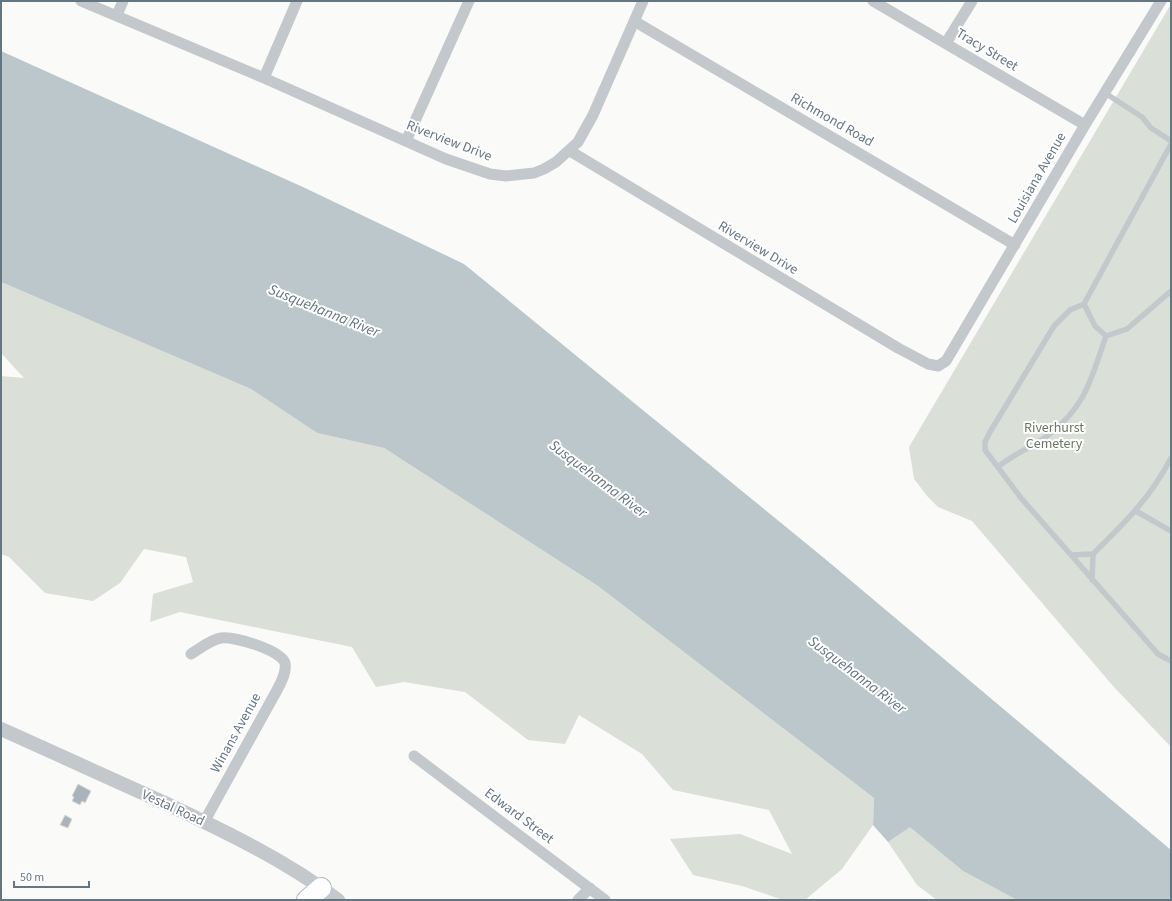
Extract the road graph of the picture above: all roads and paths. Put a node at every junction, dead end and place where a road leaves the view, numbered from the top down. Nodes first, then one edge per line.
1 (81, 1) edge
2 (123, 1) edge
3 (297, 1) edge
4 (469, 1) edge
5 (643, 1) edge
6 (873, 1) edge
7 (972, 1) edge
8 (1161, 1) edge
9 (117, 15) junction
10 (634, 21) junction
11 (946, 43) junction
12 (264, 78) junction
13 (1105, 93) junction
14 (1085, 125) junction
15 (406, 142) junction
16 (1171, 143) edge
17 (570, 151) junction
18 (1015, 245) junction
19 (1171, 291) edge
20 (1084, 304) junction
21 (1106, 336) junction
22 (936, 366) joint
23 (1171, 458) edge
24 (998, 467) junction
25 (1136, 512) junction
26 (1171, 531) edge
27 (1093, 554) junction
28 (1071, 555) junction
29 (1092, 580) junction
30 (191, 654) dead end
31 (1171, 662) edge
32 (1, 729) edge
33 (414, 756) dead end
34 (204, 822) junction
35 (590, 888) junction
36 (314, 894) edge
37 (338, 900) edge
38 (578, 900) edge
39 (605, 900) edge

1 - 9 street, Riverview Drive
2 - 9 street
3 - 12 street
4 - 15 street
5 - 10 street
6 - 11 street, Tracy Street
7 - 11 street
8 - 13 street, Louisiana Avenue
9 - 12 street, Riverview Drive
10 - 17 street
10 - 18 street, Richmond Road
11 - 14 street, Tracy Street
12 - 15 street, Riverview Drive
13 - 14 street, Louisiana Avenue
13 - 16 lane
14 - 18 street, Louisiana Avenue
15 - 17 street, Riverview Drive
16 - 20 lane
17 - 22 street, Riverview Drive
18 - 22 street, Louisiana Avenue
19 - 21 lane
20 - 21 lane
20 - 24 lane
21 - 24 lane
23 - 25 lane
24 - 28 lane
25 - 26 lane
25 - 27 lane
27 - 28 lane
27 - 29 lane
28 - 29 lane
29 - 31 lane
30 - 34 street, Winans Avenue
32 - 34 street, Vestal Road
33 - 35 street, Edward Street
34 - 36 street, Vestal Road
35 - 38 street
35 - 39 street, Edward Street
36 - 37 street, Vestal Road

